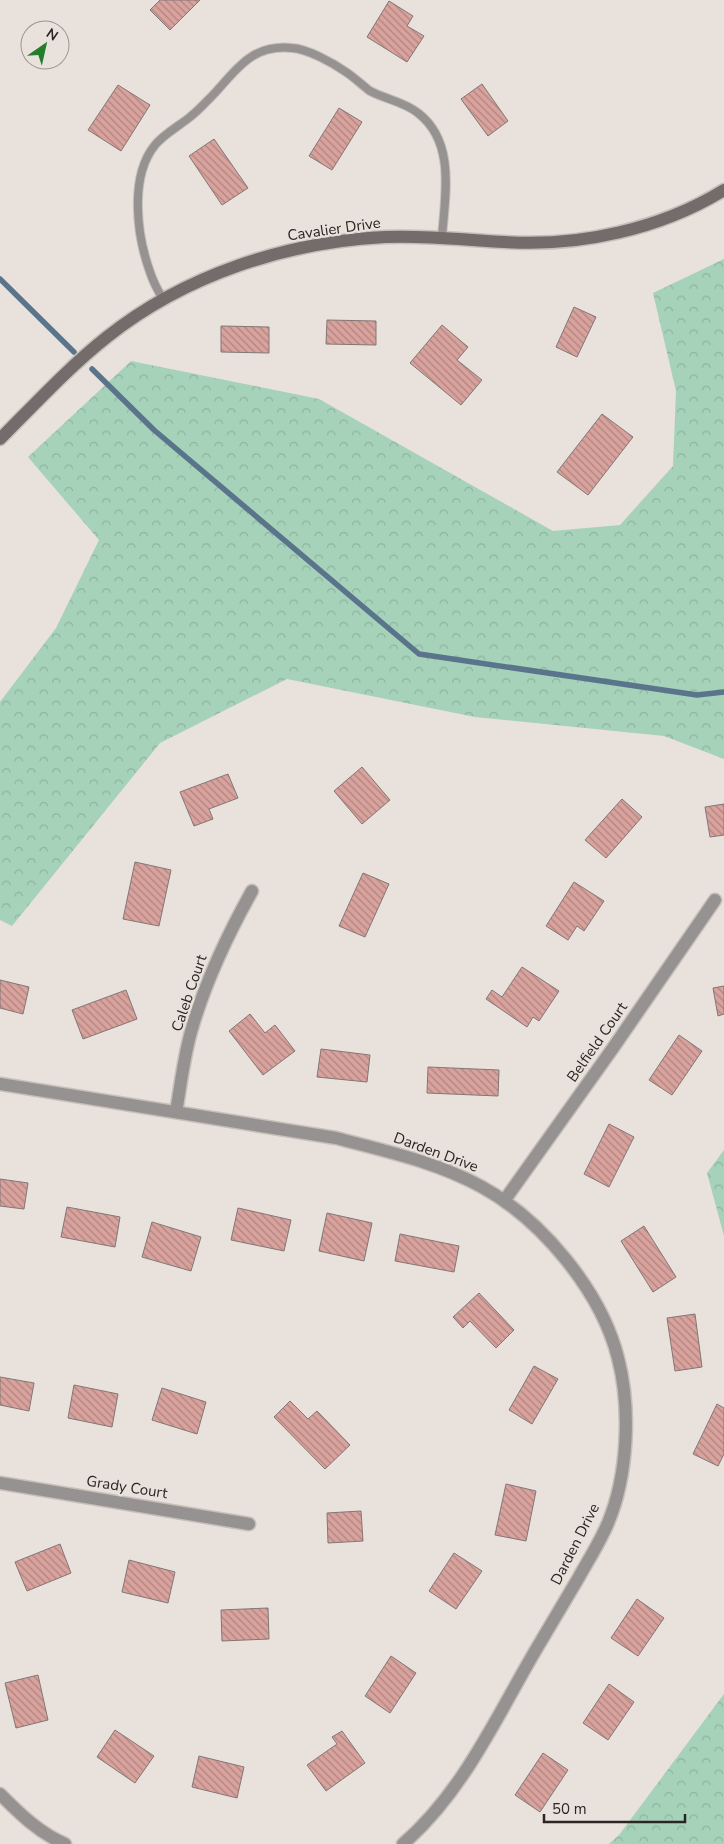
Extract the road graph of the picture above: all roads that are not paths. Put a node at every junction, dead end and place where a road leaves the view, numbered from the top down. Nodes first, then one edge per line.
1 (724, 190) edge
2 (442, 237) junction
3 (163, 300) junction
4 (0, 439) edge
5 (252, 891) dead end
6 (715, 900) dead end
7 (0, 1084) edge
8 (176, 1112) junction
9 (504, 1201) junction
10 (0, 1483) edge
11 (249, 1524) dead end
12 (0, 1794) edge
13 (65, 1844) edge
14 (402, 1844) edge

1 - 2 street, Cavalier Drive
2 - 3 street, Cavalier Drive
2 - 3 lane
3 - 4 street, Cavalier Drive
5 - 8 street, Caleb Court
6 - 9 street, Belfield Court
7 - 8 street, Darden Drive
8 - 9 street, Darden Drive
9 - 14 street, Darden Drive
10 - 11 street, Grady Court
12 - 13 street

